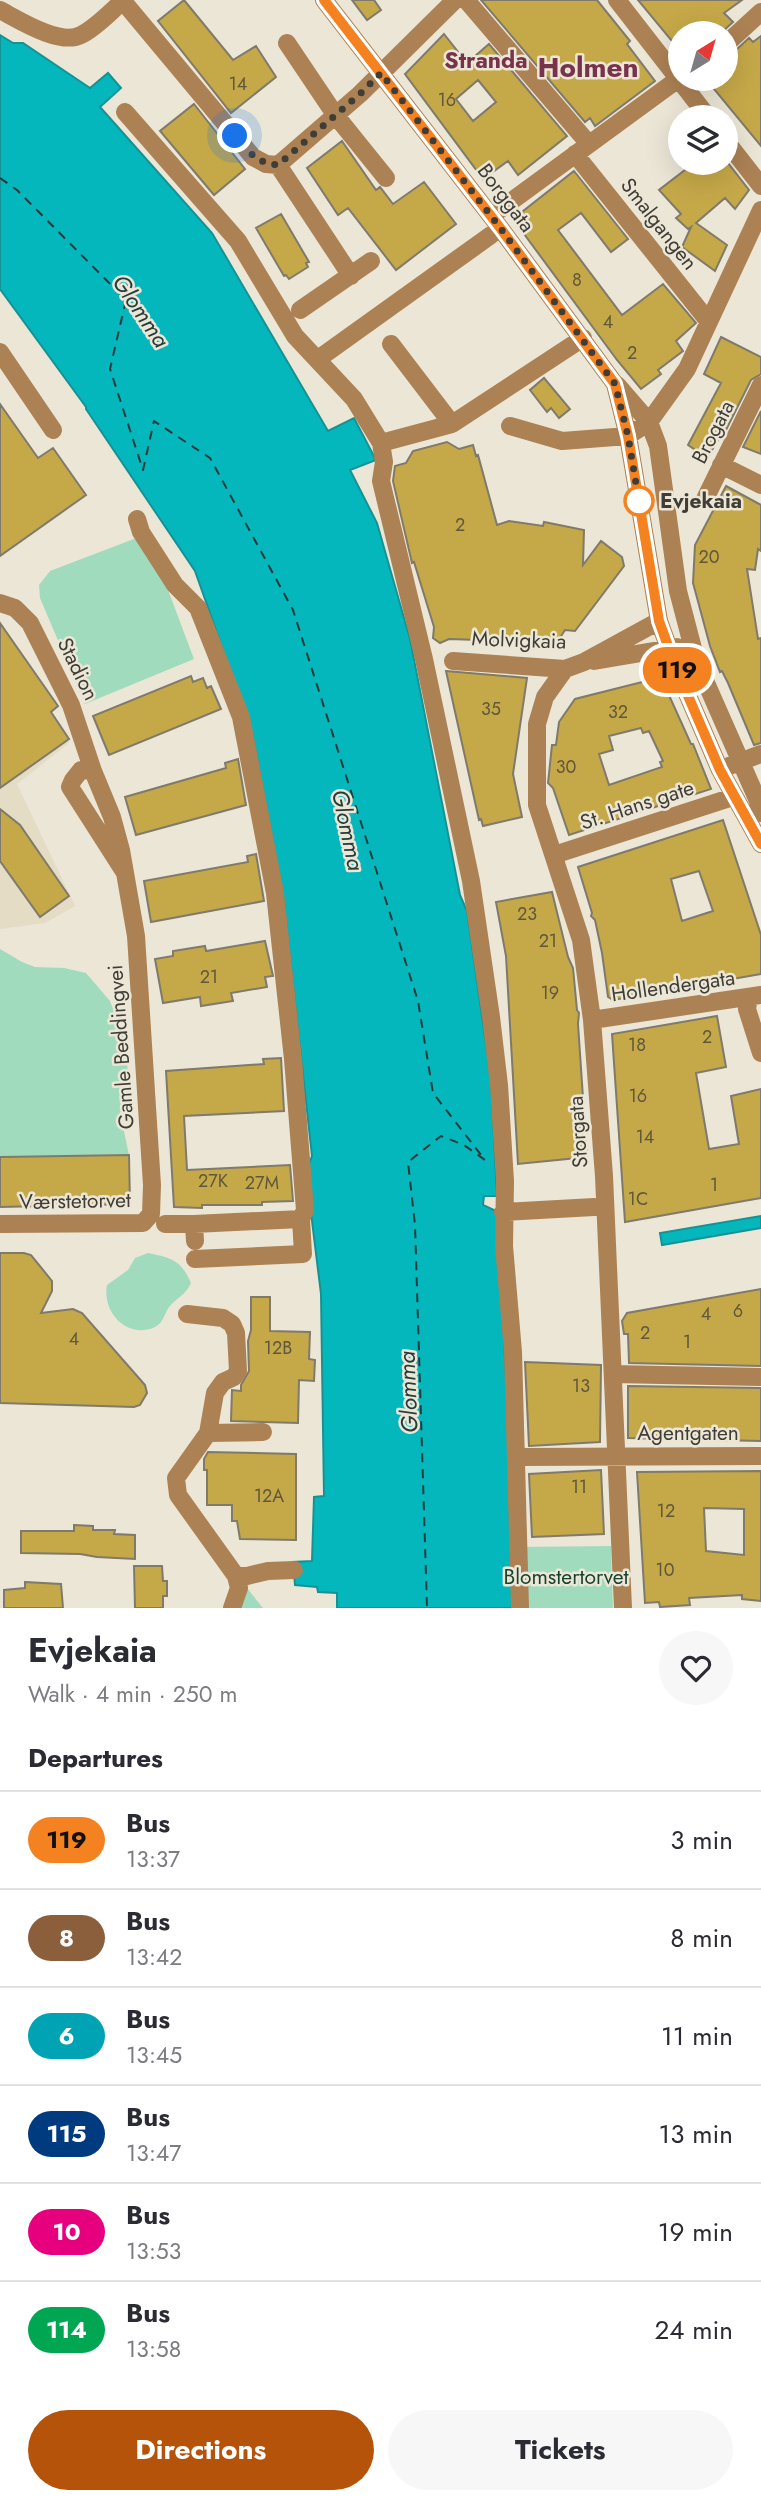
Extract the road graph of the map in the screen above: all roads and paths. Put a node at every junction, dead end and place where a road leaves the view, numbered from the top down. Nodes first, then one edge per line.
1 (123, 0) edge
2 (324, 0) edge
3 (455, 0) edge
4 (466, 0) edge
5 (617, 0) edge
6 (0, 10) edge
7 (761, 12) edge
8 (738, 33) edge
9 (286, 43) dead end
10 (668, 63) edge
11 (381, 73) junction
12 (668, 87) edge
13 (125, 111) dead end
14 (335, 116) junction
15 (582, 149) junction
16 (738, 156) edge
17 (278, 165) junction
18 (386, 178) dead end
19 (761, 186) edge
20 (761, 210) edge
21 (491, 216) junction
22 (491, 235) dead end
23 (371, 261) dead end
24 (351, 276) junction
25 (300, 310) dead end
26 (709, 322) junction
27 (583, 338) junction
28 (391, 344) dead end
29 (0, 352) edge
30 (318, 359) junction
31 (615, 384) junction
32 (761, 386) edge
33 (649, 422) junction
34 (452, 424) junction
35 (510, 426) dead end
36 (53, 430) dead end
37 (628, 436) junction
38 (381, 443) junction
39 (721, 465) junction
40 (761, 485) edge
41 (705, 499) dead end
42 (137, 519) dead end
43 (0, 603) edge
44 (659, 621) junction
45 (691, 644) junction
46 (668, 649) junction
47 (453, 661) dead end
48 (584, 662) junction
49 (565, 669) junction
50 (761, 754) edge
51 (740, 761) junction
52 (720, 770) junction
53 (93, 771) junction
54 (733, 797) junction
55 (761, 813) edge
56 (761, 844) edge
57 (554, 855) junction
58 (125, 873) junction
59 (755, 996) edge
60 (592, 1020) junction
61 (761, 1053) edge
62 (594, 1207) dead end
63 (503, 1212) junction
64 (301, 1219) junction
65 (157, 1222) junction
66 (0, 1224) edge
67 (194, 1241) junction
68 (187, 1314) dead end
69 (613, 1374) junction
70 (761, 1377) edge
71 (263, 1432) dead end
72 (208, 1433) junction
73 (761, 1456) edge
74 (517, 1457) junction
75 (616, 1457) junction
76 (294, 1570) dead end
77 (236, 1576) junction
78 (232, 1608) edge
79 (520, 1608) edge
80 (623, 1608) edge

1 - 6 street
1 - 17 street
2 - 11 street, Borggata
3 - 11 street
4 - 15 street, Smalgangen
5 - 10 street
7 - 8 street
9 - 14 street
11 - 14 street
11 - 21 street, Borggata
12 - 15 street
13 - 30 street
14 - 17 street
14 - 18 street
15 - 21 street
15 - 26 street, Smalgangen
16 - 19 street
17 - 24 street
20 - 26 street
21 - 27 street, Borggata
22 - 30 street
23 - 24 street
24 - 25 street
26 - 33 street
27 - 31 street, Borggata
27 - 34 street
28 - 34 street
29 - 36 street
30 - 38 street
31 - 33 street
31 - 37 street, Borggata
32 - 39 street, Brogata
33 - 37 street
33 - 45 street
34 - 38 street
35 - 37 street
37 - 44 street, Borggata
38 - 63 street
39 - 40 street
39 - 41 street, Brogata
42 - 64 street
43 - 53 street, Stadion
44 - 46 street, Borggata
44 - 48 street, Molvigkaia
45 - 46 street, Molvigkaia
45 - 51 street
46 - 48 street, Molvigkaia
46 - 52 street, Borggata
47 - 49 street, Molvigkaia
48 - 49 street, Molvigkaia
49 - 57 street, Storgata
50 - 51 street
51 - 52 street
51 - 55 street
52 - 54 street, Borggata
53 - 58 street, Gamle Beddingvei
53 - 58 street, Gamle Beddingvei
54 - 56 street, Borggata
54 - 57 street, St. Hans gate
57 - 60 street, Storgata
58 - 65 street, Gamle Beddingvei
59 - 60 street, Hollendergata
59 - 61 street
60 - 69 street, Storgata
62 - 63 street
63 - 74 street
64 - 67 street
64 - 67 street
65 - 66 street, Værstetorvet
65 - 67 street, Værstetorvet
68 - 72 street
69 - 70 street
69 - 75 street, Storgata
71 - 72 street
72 - 77 street
73 - 75 street, Agentgaten
74 - 75 street, Agentgaten
74 - 79 street
75 - 80 street, Storgata
76 - 77 street
77 - 78 street

